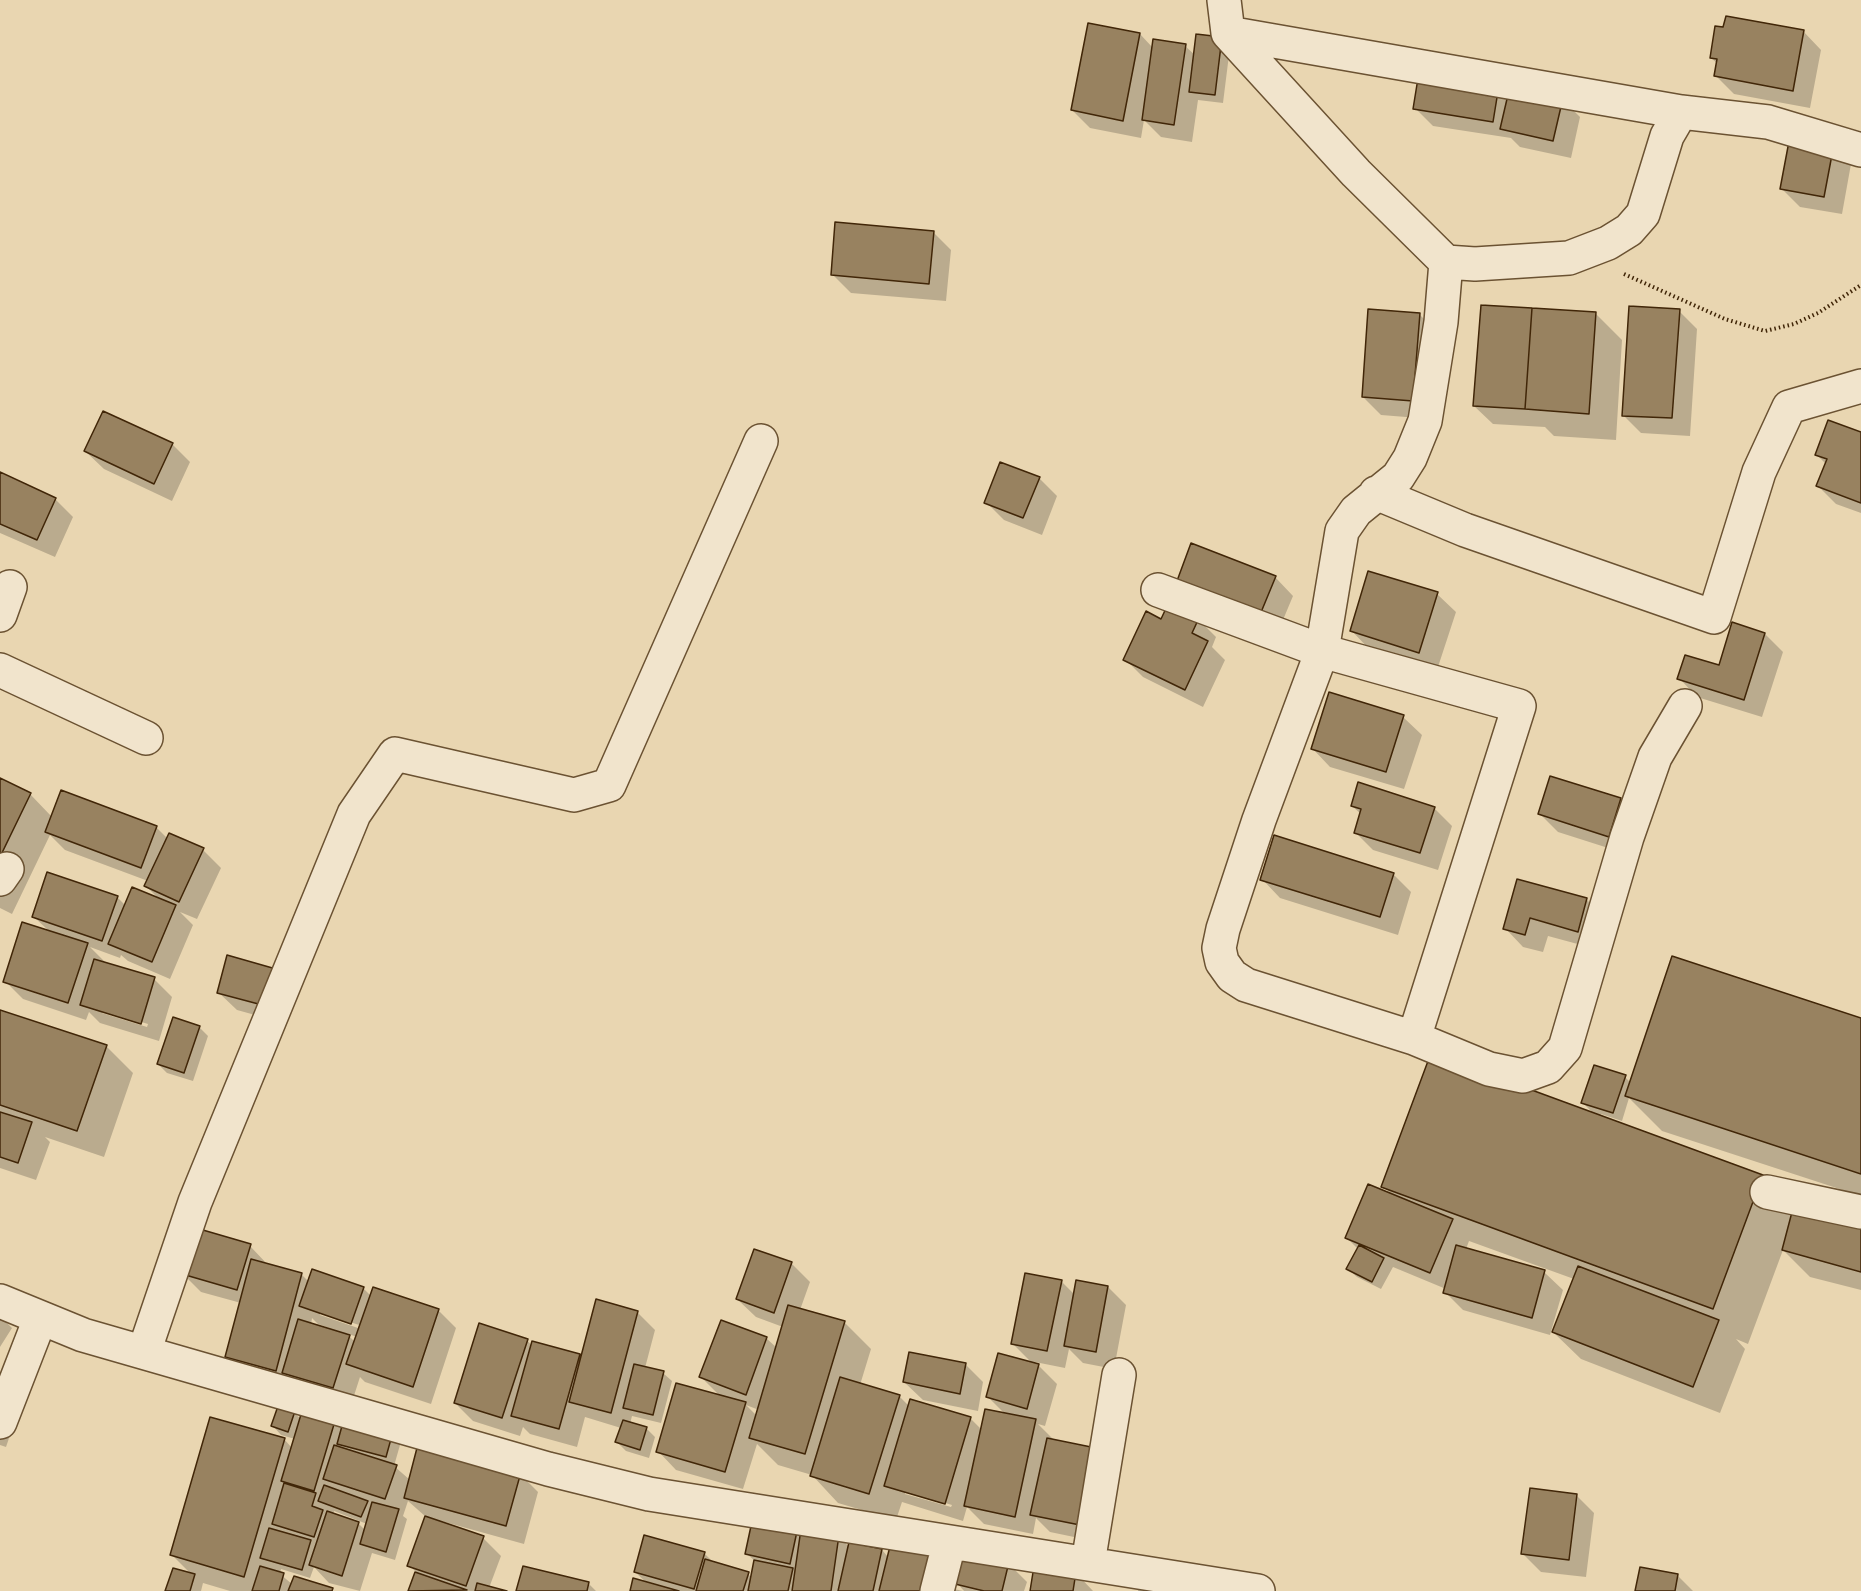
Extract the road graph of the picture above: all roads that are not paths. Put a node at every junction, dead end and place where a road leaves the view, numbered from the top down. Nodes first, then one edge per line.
1 (1224, 0) edge
2 (1228, 33) junction
3 (1681, 112) junction
4 (1861, 150) edge
5 (1446, 262) junction
6 (1861, 386) edge
7 (761, 441) dead end
8 (1376, 493) junction
9 (1158, 590) dead end
10 (1322, 651) junction
11 (0, 670) edge
12 (1685, 706) dead end
13 (146, 738) dead end
14 (1414, 1038) junction
15 (1767, 1192) dead end
16 (1861, 1212) edge
17 (0, 1301) edge
18 (40, 1319) junction
19 (144, 1352) junction
20 (1119, 1375) dead end
21 (0, 1422) edge
22 (950, 1544) junction
23 (1088, 1563) junction
24 (937, 1591) edge
25 (1258, 1591) edge

1 - 2 street
2 - 3 street
2 - 5 street
3 - 4 street
3 - 5 street
5 - 8 street
6 - 8 street
7 - 19 street
8 - 10 street
9 - 10 street
10 - 14 street
10 - 14 street
11 - 13 street
12 - 14 street
15 - 16 street
17 - 18 street
18 - 19 street
18 - 21 street
19 - 22 street
20 - 23 street
22 - 23 street
22 - 24 street
23 - 25 street

